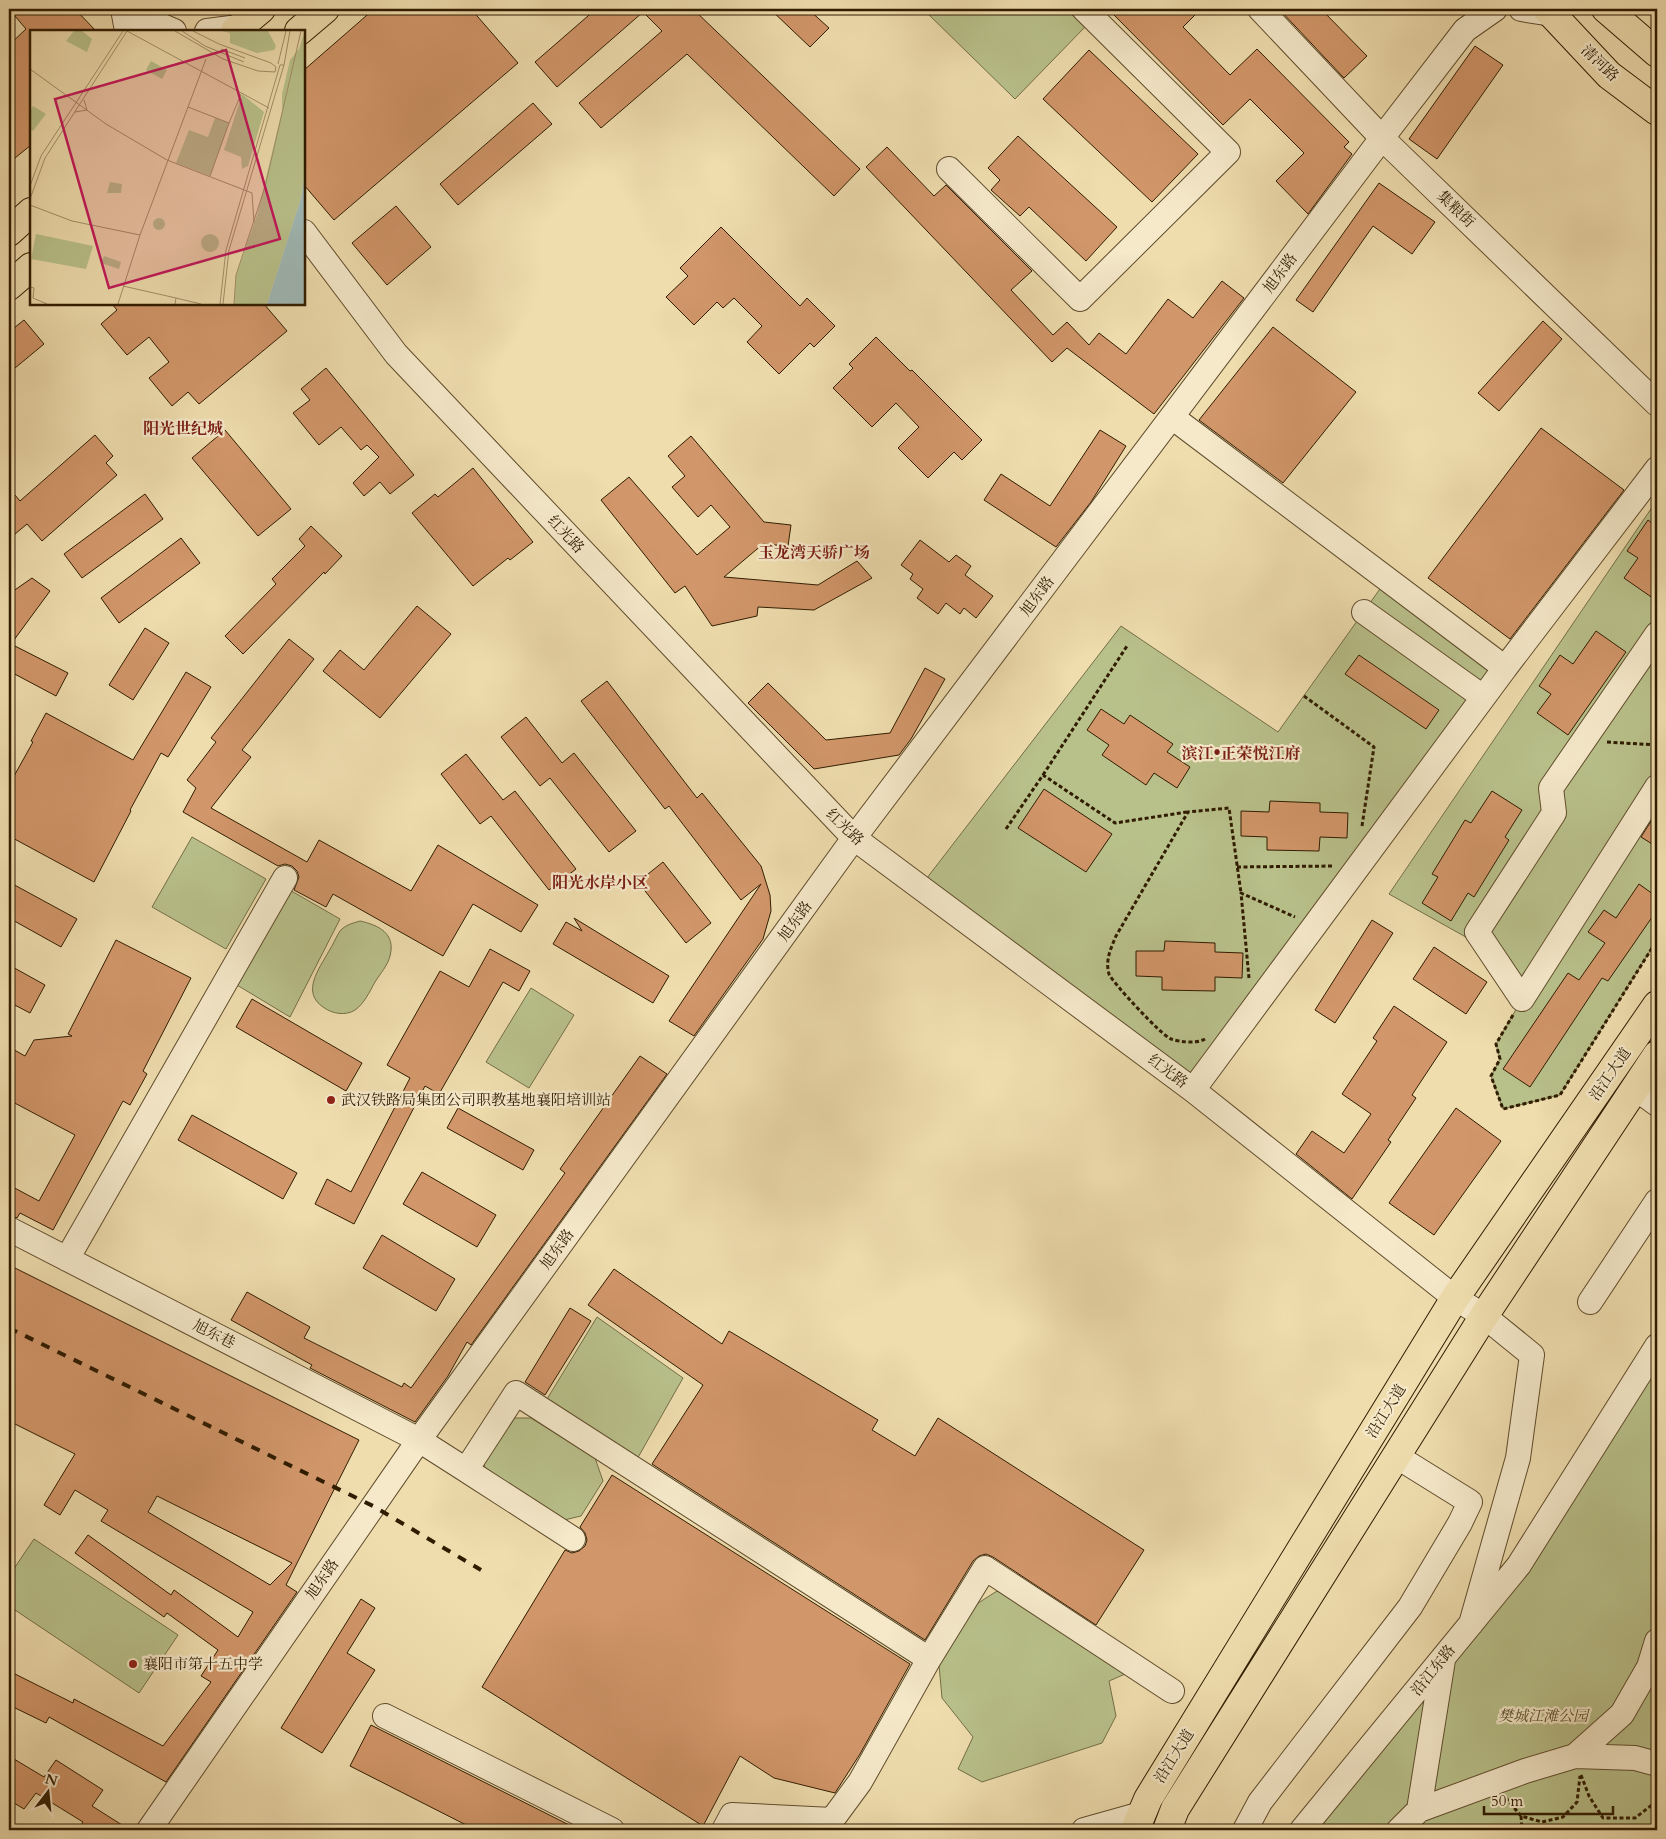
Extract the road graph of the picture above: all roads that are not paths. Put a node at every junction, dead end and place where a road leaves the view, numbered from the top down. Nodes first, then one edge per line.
1 (123, 9) edge
2 (261, 9) edge
3 (325, 9) edge
4 (1084, 9) edge
5 (1260, 9) edge
6 (1495, 9) edge
7 (1521, 9) edge
8 (1606, 9) edge
9 (1549, 12) edge
10 (1467, 20) edge
11 (237, 29) edge
12 (127, 30) edge
13 (140, 30) edge
14 (172, 30) edge
15 (222, 30) edge
16 (300, 30) edge
17 (1657, 53) edge
18 (1657, 111) edge
19 (1382, 138) junction
20 (949, 169) dead end
21 (30, 213) edge
22 (9, 232) edge
23 (305, 233) edge
24 (30, 268) edge
25 (9, 286) edge
26 (1657, 404) edge
27 (1172, 417) junction
28 (1657, 469) edge
29 (1364, 612) dead end
30 (1657, 634) edge
31 (1504, 668) junction
32 (1483, 697) junction
33 (1657, 786) edge
34 (854, 838) junction
35 (285, 878) dead end
36 (1657, 1005) edge
37 (1657, 1055) edge
38 (1636, 1088) junction
39 (1193, 1090) junction
40 (1657, 1104) edge
41 (1657, 1201) edge
42 (9, 1229) edge
43 (67, 1259) junction
44 (1455, 1298) junction
45 (1590, 1302) dead end
46 (1484, 1316) junction
47 (1657, 1346) edge
48 (419, 1440) junction
49 (1396, 1456) junction
50 (466, 1470) junction
51 (572, 1539) dead end
52 (1471, 1624) junction
53 (1657, 1641) edge
54 (1443, 1658) junction
55 (929, 1659) junction
56 (1172, 1691) dead end
57 (385, 1716) dead end
58 (1575, 1756) junction
59 (1657, 1764) edge
60 (1419, 1810) junction
61 (1138, 1822) edge
62 (149, 1830) edge
63 (612, 1830) edge
64 (724, 1830) edge
65 (1084, 1830) edge
66 (1167, 1830) edge
67 (1245, 1830) edge
68 (1302, 1830) edge
69 (1398, 1830) edge

1 - 12 street
1 - 13 street
1 - 14 street
2 - 11 main road
3 - 16 main road
4 - 20 street
5 - 19 street, 集粮街
6 - 10 street, 旭东路
7 - 9 street
8 - 17 main road
9 - 18 main road, 清河路
10 - 19 street, 旭东路
11 - 15 street
19 - 26 street, 集粮街
19 - 27 street, 旭东路
21 - 22 main road
23 - 34 street, 红光路
24 - 25 main road
27 - 31 street
27 - 34 street, 旭东路
28 - 31 street
29 - 32 street
30 - 33 street
31 - 32 street
32 - 39 street
34 - 39 street, 红光路
34 - 48 street, 旭东路
35 - 43 street
36 - 44 main road, 沿江大道
37 - 38 main road, 沿江大道
38 - 40 street
38 - 46 main road, 沿江大道
39 - 44 street, 红光路
41 - 45 street
42 - 43 street, 旭东巷
43 - 48 street, 旭东巷
44 - 46 street, 红光路
44 - 61 main road, 沿江大道
46 - 49 main road, 沿江大道
46 - 52 street, 红光路
47 - 52 street, 沿江东路
48 - 50 street, 旭东巷
48 - 62 street, 旭东路
49 - 66 main road, 沿江大道
49 - 67 street
50 - 51 street, 旭东巷
50 - 55 street
52 - 54 street, 沿江东路
53 - 58 street
54 - 60 street
54 - 68 street, 沿江东路
55 - 56 street
55 - 64 street
57 - 63 street
58 - 59 street
58 - 60 street
60 - 69 street
61 - 65 street

